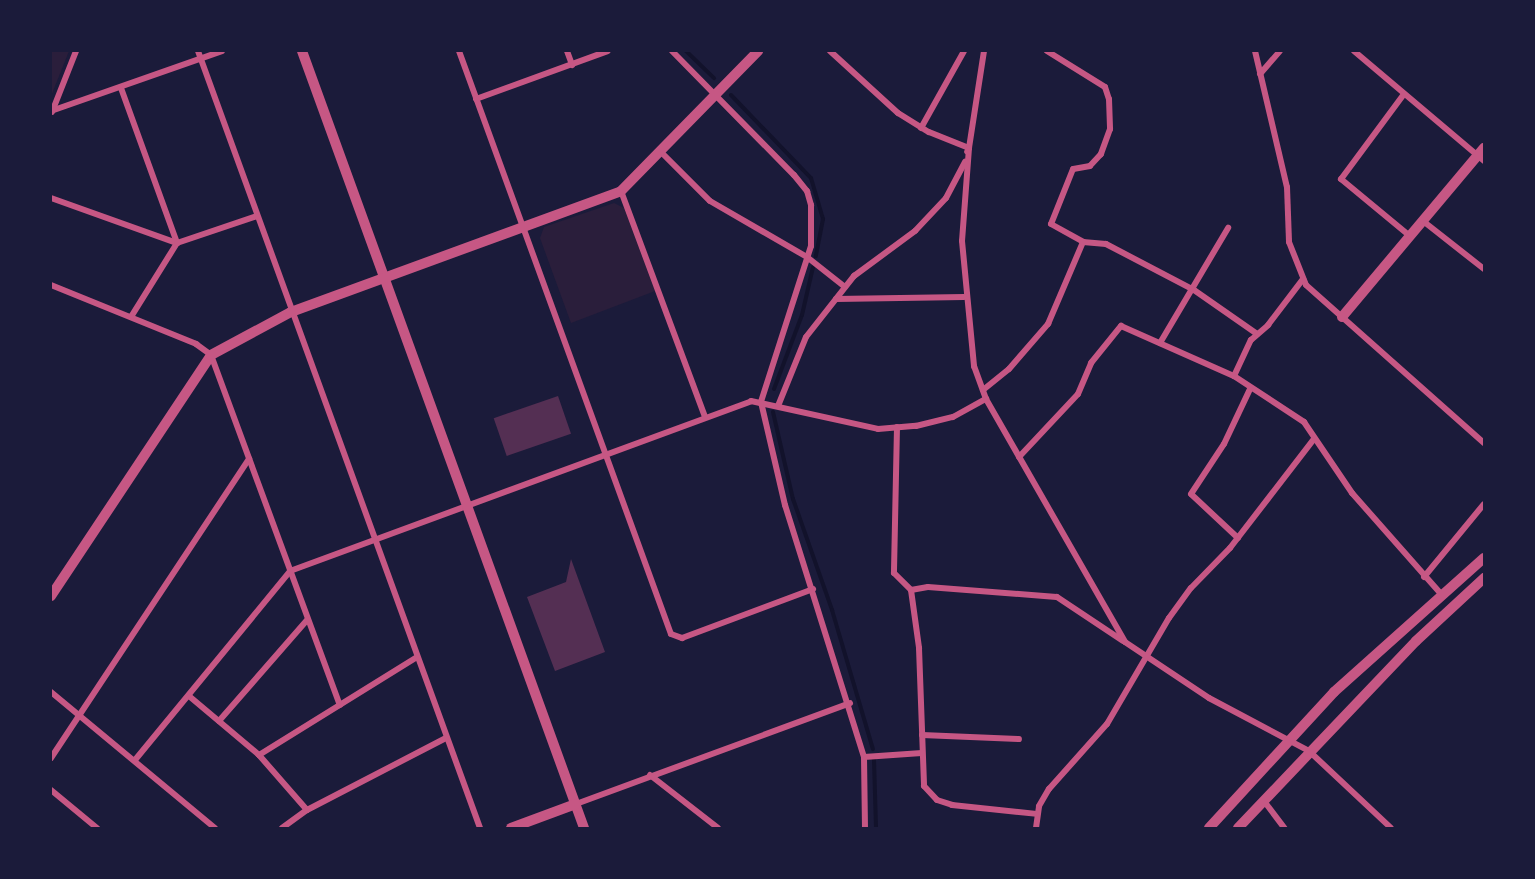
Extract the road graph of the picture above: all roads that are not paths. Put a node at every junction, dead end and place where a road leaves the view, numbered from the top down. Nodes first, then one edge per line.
1 (76, 51) edge
2 (198, 51) edge
3 (222, 51) edge
4 (302, 51) edge
5 (459, 51) edge
6 (567, 51) edge
7 (608, 51) edge
8 (672, 51) edge
9 (758, 51) edge
10 (830, 51) edge
11 (964, 51) edge
12 (984, 51) edge
13 (1047, 51) edge
14 (1255, 51) edge
15 (1280, 51) edge
16 (1354, 51) edge
17 (201, 59) junction
18 (572, 64) junction
19 (1260, 74) junction
20 (122, 88) junction
21 (1404, 94) junction
22 (714, 96) junction
23 (476, 99) junction
24 (51, 112) edge
25 (921, 128) junction
26 (969, 148) junction
27 (661, 152) junction
28 (1482, 155) edge
29 (621, 190) junction
30 (51, 198) edge
31 (257, 216) junction
32 (1423, 221) junction
33 (523, 228) junction
34 (1228, 228) dead end
35 (1410, 236) junction
36 (1083, 242) junction
37 (177, 243) junction
38 (807, 257) junction
39 (1484, 269) edge
40 (385, 275) junction
41 (1303, 279) junction
42 (51, 285) edge
43 (845, 287) junction
44 (1194, 290) junction
45 (964, 297) junction
46 (836, 299) junction
47 (291, 312) junction
48 (131, 317) junction
49 (1342, 317) junction
50 (1257, 334) junction
51 (1160, 343) junction
52 (211, 355) junction
53 (1234, 376) junction
54 (1250, 389) junction
55 (983, 390) junction
56 (986, 399) junction
57 (761, 402) junction
58 (778, 406) junction
59 (705, 417) junction
60 (897, 428) junction
61 (1314, 439) junction
62 (1484, 443) edge
63 (607, 453) junction
64 (1018, 457) junction
65 (249, 459) junction
66 (1484, 504) edge
67 (468, 506) junction
68 (1238, 538) junction
69 (374, 541) junction
70 (1484, 558) edge
71 (290, 571) junction
72 (1424, 576) junction
73 (1484, 578) edge
74 (813, 589) junction
75 (911, 590) junction
76 (1442, 595) junction
77 (51, 596) edge
78 (307, 620) junction
79 (1125, 642) junction
80 (417, 657) junction
81 (1146, 657) junction
82 (51, 692) edge
83 (189, 696) junction
84 (850, 703) junction
85 (340, 705) junction
86 (80, 713) junction
87 (219, 721) junction
88 (922, 735) junction
89 (446, 738) junction
90 (1019, 739) dead end
91 (1292, 740) junction
92 (1309, 751) junction
93 (922, 753) junction
94 (259, 755) junction
95 (864, 757) junction
96 (51, 758) edge
97 (135, 760) junction
98 (650, 775) junction
99 (51, 790) edge
100 (1264, 801) junction
101 (576, 804) junction
102 (307, 810) junction
103 (1037, 814) junction
104 (97, 828) edge
105 (215, 828) edge
106 (282, 828) edge
107 (480, 828) edge
108 (511, 828) edge
109 (584, 828) edge
110 (718, 828) edge
111 (865, 828) edge
112 (1036, 828) edge
113 (1209, 828) edge
114 (1238, 828) edge
115 (1284, 828) edge
116 (1391, 828) edge

1 - 24 street
2 - 17 street
3 - 17 street
4 - 40 street
5 - 23 street
6 - 18 street
7 - 18 street
8 - 22 street
9 - 22 street
10 - 25 street
11 - 25 street
12 - 26 street
13 - 36 street
14 - 19 street
15 - 19 street
16 - 21 street
17 - 20 street
17 - 31 street
18 - 23 street
19 - 41 street
20 - 24 street
20 - 37 street
21 - 28 street
21 - 35 street
22 - 27 street
22 - 38 street
23 - 33 street
25 - 26 street
26 - 43 street
26 - 45 street
27 - 29 street
27 - 38 street
28 - 32 street
29 - 33 street
29 - 59 street
30 - 37 street
31 - 37 street
31 - 47 street
32 - 35 street
32 - 39 street
33 - 40 street
33 - 63 street
34 - 44 street
35 - 49 street
36 - 44 street
36 - 55 street
37 - 48 street
38 - 43 street
38 - 57 street
40 - 47 street
40 - 67 street
41 - 49 street
41 - 50 street
42 - 48 street
43 - 46 street
44 - 50 street
44 - 51 street
45 - 46 street
45 - 55 street
46 - 58 street
47 - 52 street
47 - 69 street
48 - 52 street
49 - 62 street
50 - 53 street
51 - 53 street
51 - 64 street
52 - 65 street
52 - 77 street
53 - 54 street
54 - 61 street
54 - 68 street
55 - 56 street
56 - 60 street
56 - 64 street
57 - 58 street
57 - 59 street
57 - 74 street
58 - 60 street
59 - 63 street
60 - 75 street
61 - 68 street
61 - 72 street
63 - 67 street
63 - 74 street
64 - 79 street
65 - 71 street
65 - 86 street
66 - 72 street
67 - 69 street
67 - 101 street
68 - 81 street
69 - 71 street
69 - 80 street
70 - 76 street
71 - 78 street
71 - 83 street
72 - 76 street
73 - 92 street
74 - 84 street
75 - 79 street
75 - 88 street
76 - 91 street
78 - 85 street
78 - 87 street
79 - 81 street
80 - 85 street
80 - 89 street
81 - 91 street
81 - 103 street
82 - 86 street
83 - 87 street
83 - 97 street
84 - 95 street
84 - 98 street
85 - 94 street
86 - 96 street
86 - 97 street
87 - 94 street
88 - 90 street
88 - 93 street
89 - 102 street
89 - 107 street
91 - 92 street
91 - 113 street
92 - 100 street
92 - 116 street
93 - 95 street
93 - 103 street
94 - 102 street
95 - 111 street
97 - 105 street
98 - 101 street
98 - 110 street
99 - 104 street
100 - 114 street
100 - 115 street
101 - 108 street
101 - 109 street
102 - 106 street
103 - 112 street

